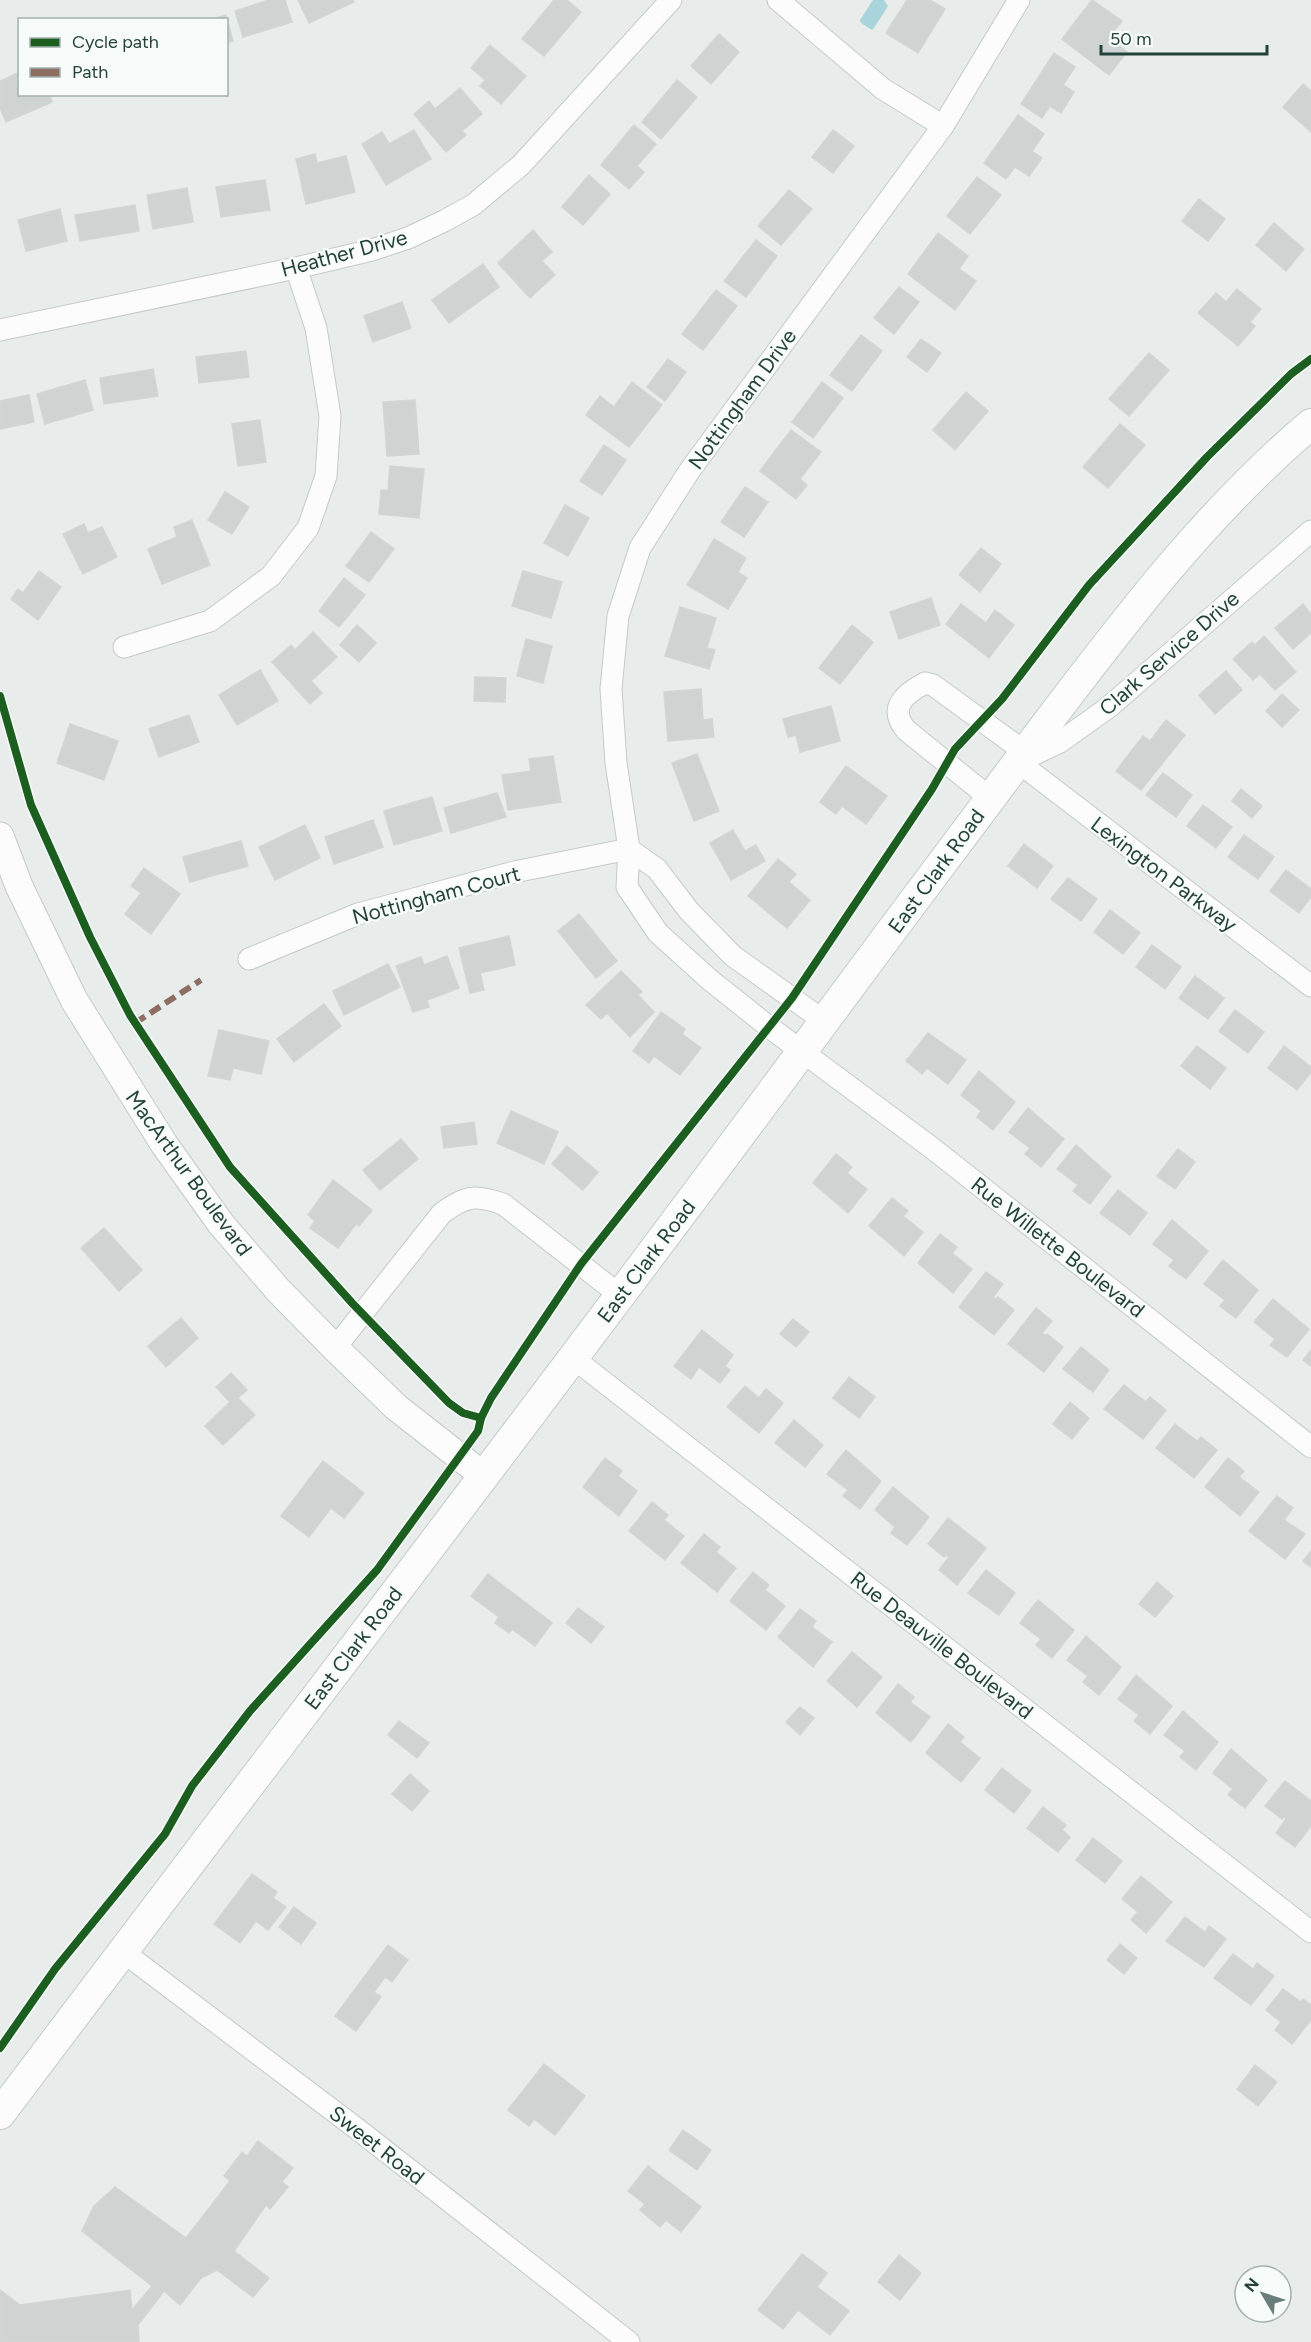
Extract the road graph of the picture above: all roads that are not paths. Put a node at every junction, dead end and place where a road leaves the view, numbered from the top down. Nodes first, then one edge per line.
1 (671, 0) edge
2 (778, 0) edge
3 (1019, 0) edge
4 (943, 126) junction
5 (296, 268) junction
6 (0, 330) edge
7 (1311, 424) edge
8 (1311, 531) edge
9 (124, 647) dead end
10 (1021, 757) junction
11 (990, 798) junction
12 (0, 836) edge
13 (629, 849) junction
14 (249, 959) dead end
15 (1311, 986) edge
16 (824, 1021) junction
17 (801, 1052) junction
18 (621, 1296) junction
19 (335, 1348) junction
20 (573, 1358) junction
21 (1311, 1447) edge
22 (484, 1476) junction
23 (1311, 1932) edge
24 (122, 1951) junction
25 (0, 2114) edge
26 (629, 2342) edge

1 - 5 street, Heather Drive
2 - 4 street
3 - 4 street, Nottingham Drive
4 - 13 street, Nottingham Drive
5 - 6 street, Heather Drive
5 - 9 street
7 - 10 main road, East Clark Road
8 - 10 street, Clark Service Drive
10 - 11 main road, East Clark Road
10 - 11 street, Lexington Parkway
10 - 15 street, Lexington Parkway
11 - 16 main road, East Clark Road
12 - 19 street, MacArthur Boulevard
13 - 14 street, Nottingham Court
13 - 16 street
13 - 17 street, Nottingham Drive
16 - 17 main road, East Clark Road
17 - 18 main road, East Clark Road
17 - 21 street, Rue Willette Boulevard
18 - 19 street
18 - 20 main road, East Clark Road
19 - 22 street, MacArthur Boulevard
20 - 22 main road, East Clark Road
20 - 23 street, Rue Deauville Boulevard
22 - 24 main road, East Clark Road
24 - 25 main road, East Clark Road
24 - 26 street, Sweet Road

